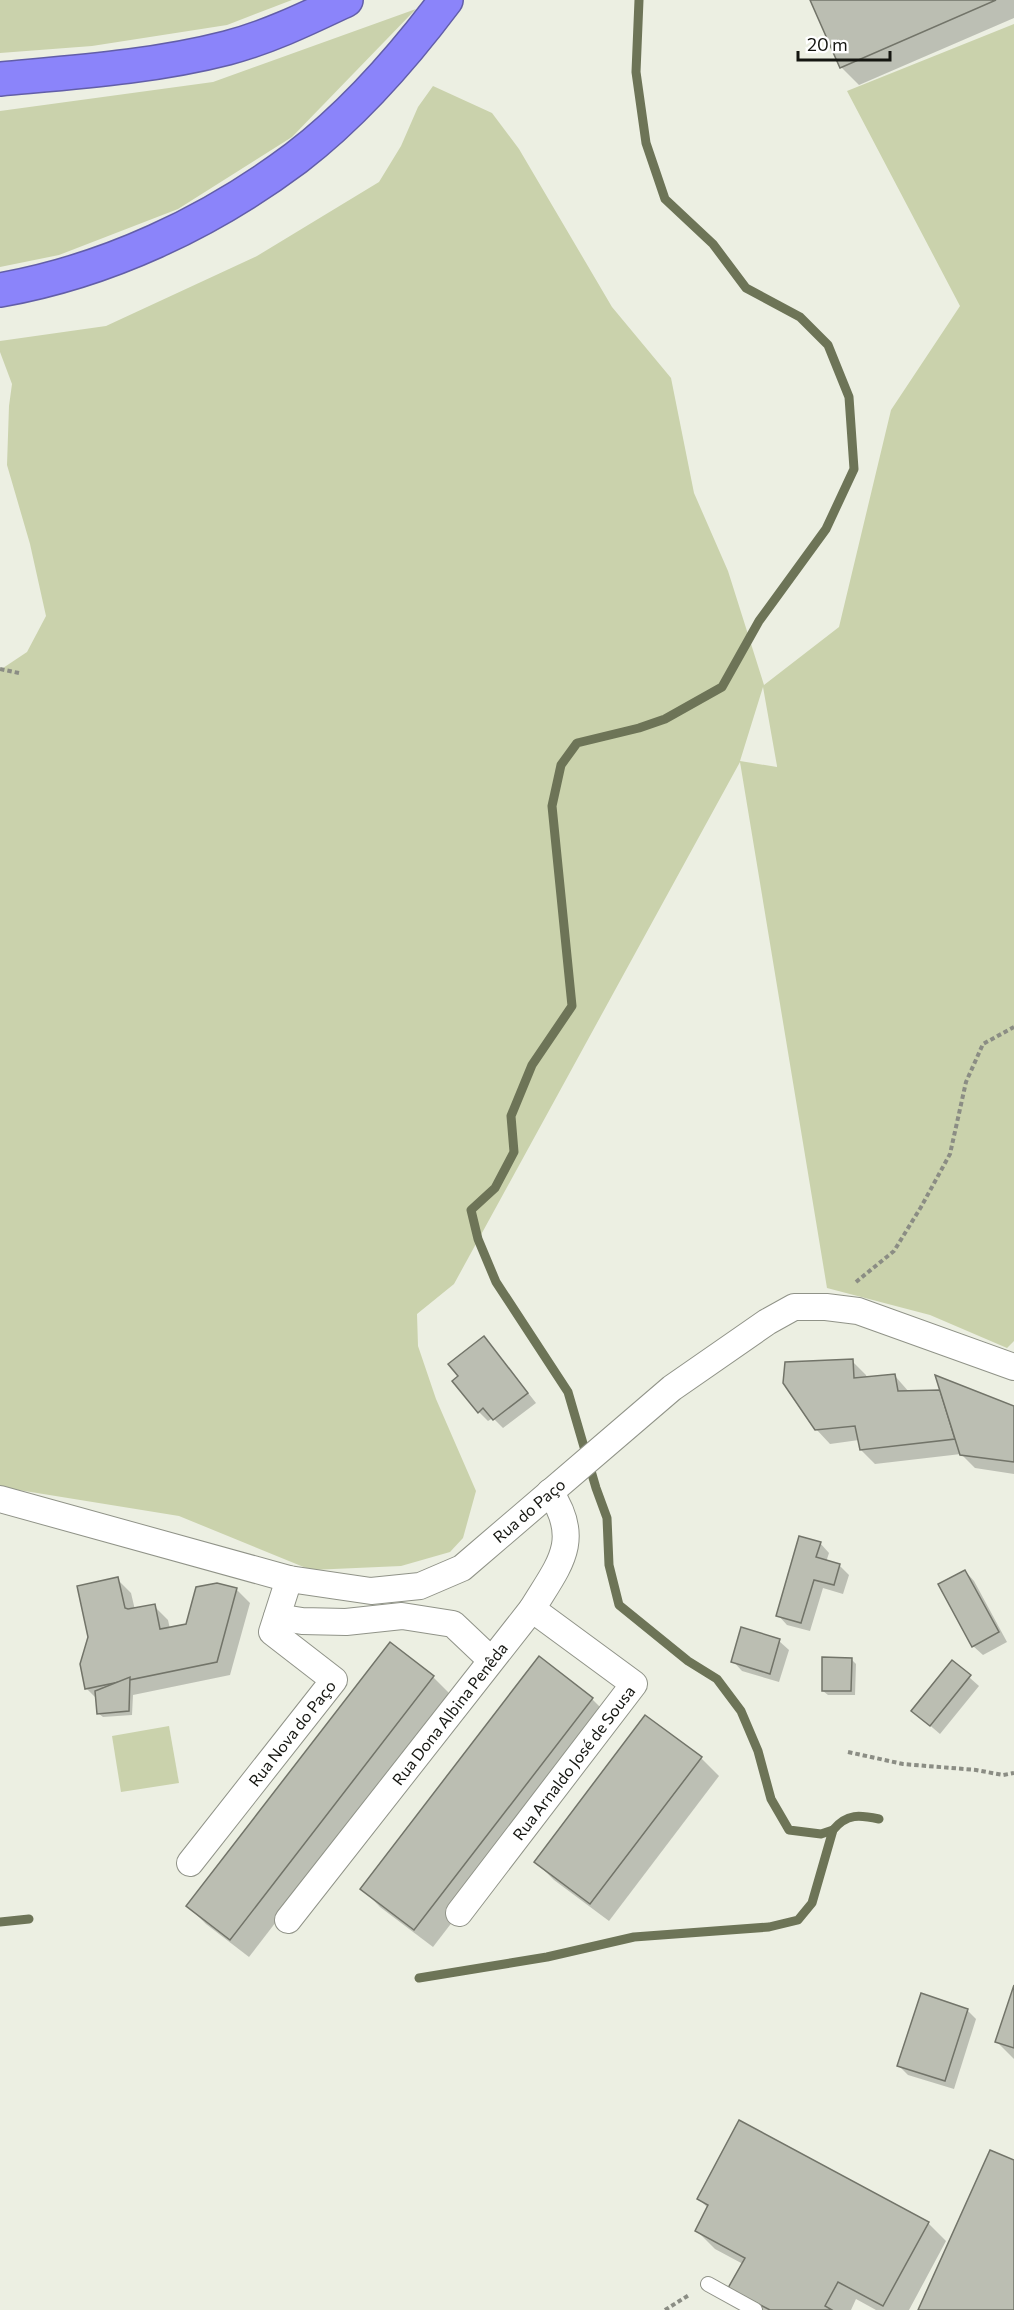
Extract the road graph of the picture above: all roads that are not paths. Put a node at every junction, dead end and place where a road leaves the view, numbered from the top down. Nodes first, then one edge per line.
1 (346, 0) edge
2 (446, 0) edge
3 (0, 79) edge
4 (0, 290) edge
5 (1014, 1367) edge
6 (550, 1492) junction
7 (0, 1499) edge
8 (289, 1579) junction
9 (532, 1609) junction
10 (277, 1617) junction
11 (491, 1660) junction
12 (190, 1863) dead end
13 (459, 1913) dead end
14 (288, 1920) dead end
15 (708, 2284) road end
16 (755, 2310) edge

1 - 3 highway
2 - 4 highway
5 - 6 street, Rua do Paço
6 - 8 street, Rua do Paço
6 - 9 street, Rua Dona Albina Penêda
7 - 8 street, Rua do Paço
8 - 10 street
9 - 11 street, Rua Dona Albina Penêda
9 - 13 street, Rua Arnaldo José de Sousa
10 - 11 street
10 - 12 street, Rua Nova do Paço
11 - 14 street, Rua Dona Albina Penêda
15 - 16 lane

